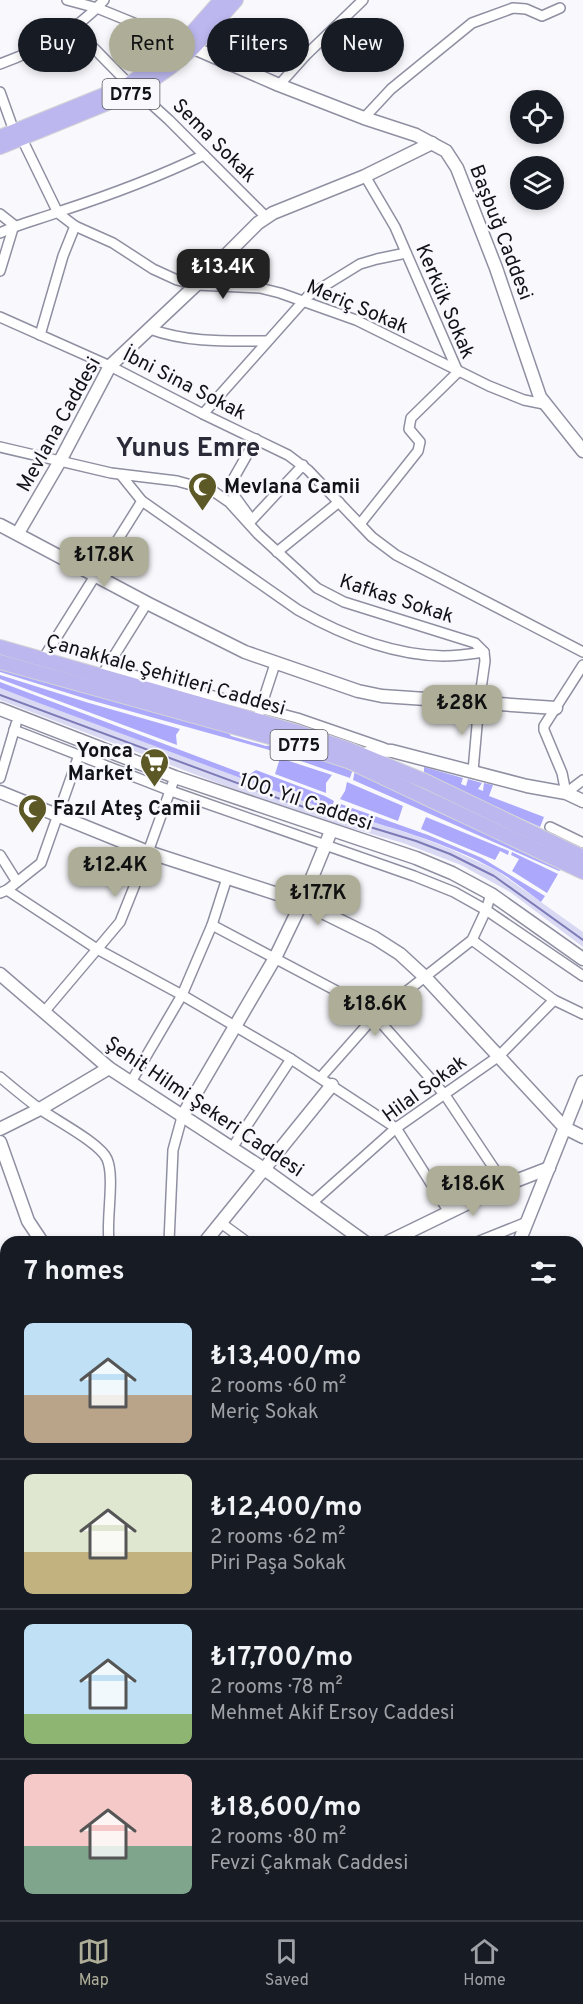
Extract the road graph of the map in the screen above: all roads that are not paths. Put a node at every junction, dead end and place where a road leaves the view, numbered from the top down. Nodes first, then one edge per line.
1 (67, 0) edge
2 (104, 0) edge
3 (221, 0) edge
4 (236, 0) edge
5 (359, 2) edge
6 (97, 8) junction
7 (560, 8) dead end
8 (86, 18) edge
9 (121, 18) edge
10 (195, 36) edge
11 (195, 39) edge
12 (195, 49) edge
13 (97, 51) edge
14 (18, 57) edge
15 (0, 64) edge
16 (162, 72) edge
17 (279, 85) junction
18 (133, 88) junction
19 (0, 92) edge
20 (364, 118) junction
21 (18, 135) junction
22 (0, 137) edge
23 (432, 143) junction
24 (0, 147) edge
25 (204, 155) junction
26 (365, 176) junction
27 (58, 213) junction
28 (0, 214) edge
29 (266, 217) junction
30 (14, 225) junction
31 (75, 226) junction
32 (0, 233) edge
33 (406, 254) junction
34 (0, 271) edge
35 (196, 285) junction
36 (302, 301) junction
37 (0, 317) edge
38 (150, 329) junction
39 (40, 335) junction
40 (267, 341) junction
41 (110, 366) junction
42 (458, 372) junction
43 (544, 404) junction
44 (203, 414) junction
45 (256, 439) junction
46 (0, 447) edge
47 (583, 451) edge
48 (60, 461) junction
49 (303, 465) junction
50 (121, 475) junction
51 (142, 501) junction
52 (339, 502) junction
53 (250, 522) junction
54 (360, 524) junction
55 (0, 525) edge
56 (18, 533) junction
57 (277, 552) junction
58 (97, 575) junction
59 (147, 603) junction
60 (0, 649) edge
61 (484, 652) junction
62 (583, 652) edge
63 (43, 659) junction
64 (0, 662) edge
65 (274, 664) junction
66 (583, 665) edge
67 (104, 672) junction
68 (479, 703) junction
69 (556, 708) junction
70 (0, 709) edge
71 (258, 714) junction
72 (18, 716) junction
73 (15, 730) junction
74 (392, 751) junction
75 (79, 755) junction
76 (354, 755) junction
77 (473, 771) junction
78 (176, 777) junction
79 (0, 778) edge
80 (583, 780) edge
81 (171, 791) junction
82 (0, 792) edge
83 (566, 793) junction
84 (583, 801) edge
85 (59, 816) junction
86 (550, 827) dead end
87 (331, 831) junction
88 (583, 843) edge
89 (326, 846) junction
90 (148, 852) junction
91 (0, 855) edge
92 (583, 857) edge
93 (583, 872) edge
94 (227, 878) junction
95 (17, 882) junction
96 (4, 892) edge
97 (491, 894) junction
98 (302, 902) junction
99 (486, 910) junction
100 (212, 926) junction
101 (472, 940) junction
102 (97, 949) junction
103 (275, 958) junction
104 (583, 959) edge
105 (0, 974) edge
106 (583, 976) edge
107 (426, 978) junction
108 (182, 995) junction
109 (554, 1000) junction
110 (44, 1012) junction
111 (583, 1014) edge
112 (375, 1016) junction
113 (236, 1027) junction
114 (499, 1056) junction
115 (291, 1059) junction
116 (109, 1068) junction
117 (0, 1077) edge
118 (321, 1077) junction
119 (131, 1082) junction
120 (583, 1082) edge
121 (332, 1085) junction
122 (445, 1095) junction
123 (40, 1108) junction
124 (182, 1117) junction
125 (396, 1128) junction
126 (565, 1128) junction
127 (0, 1129) edge
128 (583, 1137) edge
129 (0, 1142) edge
130 (232, 1148) junction
131 (549, 1168) junction
132 (264, 1169) junction
133 (505, 1185) junction
134 (313, 1203) junction
135 (448, 1212) junction
136 (527, 1222) junction
137 (221, 1223) junction
138 (35, 1236) edge
139 (108, 1236) edge
140 (169, 1236) edge
141 (210, 1236) edge
142 (239, 1236) edge
143 (357, 1236) edge
144 (400, 1236) edge
145 (492, 1236) edge
146 (521, 1236) edge

1 - 6 street
2 - 6 street
3 - 10 main road, D775
4 - 11 main road, D775
5 - 17 street
6 - 8 street
6 - 9 street
7 - 20 street
12 - 17 street, Başbuğ Caddesi
13 - 18 street, Sema Sokak
14 - 15 street
16 - 18 main road, D775
17 - 20 street, Başbuğ Caddesi
18 - 21 main road, D775
18 - 25 street, Sema Sokak
19 - 21 street
20 - 23 street, Başbuğ Caddesi
21 - 22 main road, D775
21 - 24 main road, D775
21 - 27 street
23 - 26 street, Mevlana Caddesi
23 - 43 street, Başbuğ Caddesi
25 - 27 street
25 - 29 street, Sema Sokak
26 - 29 street, Mevlana Caddesi
26 - 33 street, Kerkük Sokak
27 - 30 street
27 - 31 street, Meriç Sokak
28 - 30 street
29 - 35 street, Mevlana Caddesi
30 - 32 street
30 - 34 street
31 - 35 street, Meriç Sokak
31 - 39 street
33 - 36 street
33 - 42 street, Kerkük Sokak
35 - 36 street, Meriç Sokak
35 - 38 street, Mevlana Caddesi
36 - 40 street
36 - 42 street, Meriç Sokak
37 - 39 street, İbni Sina Sokak
38 - 40 street
38 - 41 street, Mevlana Caddesi
39 - 41 street, İbni Sina Sokak
40 - 44 street
41 - 44 street, İbni Sina Sokak
41 - 48 street, Mevlana Caddesi
42 - 43 street, Meriç Sokak
42 - 54 street, Kerkük Sokak
43 - 47 street, Başbuğ Caddesi
44 - 45 street, İbni Sina Sokak
45 - 49 street, İbni Sina Sokak
45 - 53 street
46 - 48 street, Kafkas Sokak
48 - 50 street, Kafkas Sokak
48 - 56 street, Mevlana Caddesi
49 - 52 street, İbni Sina Sokak
49 - 53 street
50 - 51 street
50 - 53 street, Kafkas Sokak
51 - 58 street
51 - 61 street
52 - 54 street, İbni Sina Sokak
52 - 57 street
53 - 57 street, Kafkas Sokak
54 - 62 street, İbni Sina Sokak
55 - 56 street
56 - 58 street
57 - 61 street, Kafkas Sokak
58 - 59 street
58 - 63 street
59 - 65 street
59 - 67 street
60 - 63 main road, Çanakkale Şehitleri Caddesi / D775
61 - 68 street
63 - 67 main road, Çanakkale Şehitleri Caddesi / D775
64 - 76 main road, Çanakkale Şehitleri Caddesi / D775
65 - 68 street
65 - 71 street
66 - 69 street
67 - 71 main road, Çanakkale Şehitleri Caddesi / D775
68 - 69 street
68 - 77 street
69 - 83 street
70 - 72 street, 100. Yıl Caddesi
71 - 74 street, Çanakkale Şehitleri Caddesi
71 - 76 main road, Çanakkale Şehitleri Caddesi / D775
72 - 73 street
72 - 78 street, 100. Yıl Caddesi
73 - 75 street, 100. Yıl Caddesi
73 - 79 street
74 - 76 street
74 - 77 street
75 - 81 street, 100. Yıl Caddesi
75 - 85 street
76 - 92 main road, Çanakkale Şehitleri Caddesi / D775
76 - 93 main road, Çanakkale Şehitleri Caddesi / D775
77 - 83 street
78 - 81 street
78 - 87 street, 100. Yıl Caddesi
80 - 83 street
81 - 89 street, 100. Yıl Caddesi
81 - 90 street
82 - 85 street
83 - 84 street
85 - 90 street
85 - 95 street
86 - 88 street
87 - 89 street
87 - 97 street, 100. Yıl Caddesi
89 - 98 street
89 - 99 street, 100. Yıl Caddesi
90 - 94 street
90 - 102 street
91 - 95 street
94 - 98 street
94 - 100 street
95 - 96 street
96 - 102 street
97 - 99 street
97 - 104 street, 100. Yıl Caddesi
98 - 103 street
98 - 107 street
99 - 101 street
99 - 106 street, 100. Yıl Caddesi
100 - 103 street
100 - 108 street
101 - 107 street
101 - 109 street
102 - 108 street
102 - 110 street
103 - 112 street
103 - 113 street
105 - 110 street, Şehit Hilmi Şekeri Caddesi
107 - 112 street
107 - 114 street
108 - 113 street
108 - 119 street
109 - 111 street
109 - 114 street, Hilal Sokak
110 - 116 street, Şehit Hilmi Şekeri Caddesi
112 - 118 street
112 - 122 street
113 - 115 street
113 - 124 street
114 - 122 street, Hilal Sokak
114 - 126 street
115 - 118 street
115 - 130 street
116 - 119 street, Şehit Hilmi Şekeri Caddesi
116 - 123 street
117 - 123 street
118 - 121 street
119 - 124 street, Şehit Hilmi Şekeri Caddesi
120 - 126 street
121 - 125 street
121 - 132 street
122 - 125 street, Hilal Sokak
122 - 133 street
123 - 127 street
123 - 139 street
124 - 130 street, Şehit Hilmi Şekeri Caddesi
124 - 140 street
125 - 134 street, Hilal Sokak
125 - 135 street
126 - 128 street
126 - 131 street
129 - 138 street
130 - 132 street, Şehit Hilmi Şekeri Caddesi
131 - 133 street
131 - 136 street
132 - 134 street, Şehit Hilmi Şekeri Caddesi
132 - 137 street
133 - 135 street
134 - 143 street, Şehit Hilmi Şekeri Caddesi
135 - 144 street
136 - 145 street
136 - 146 street
137 - 141 street
137 - 142 street

